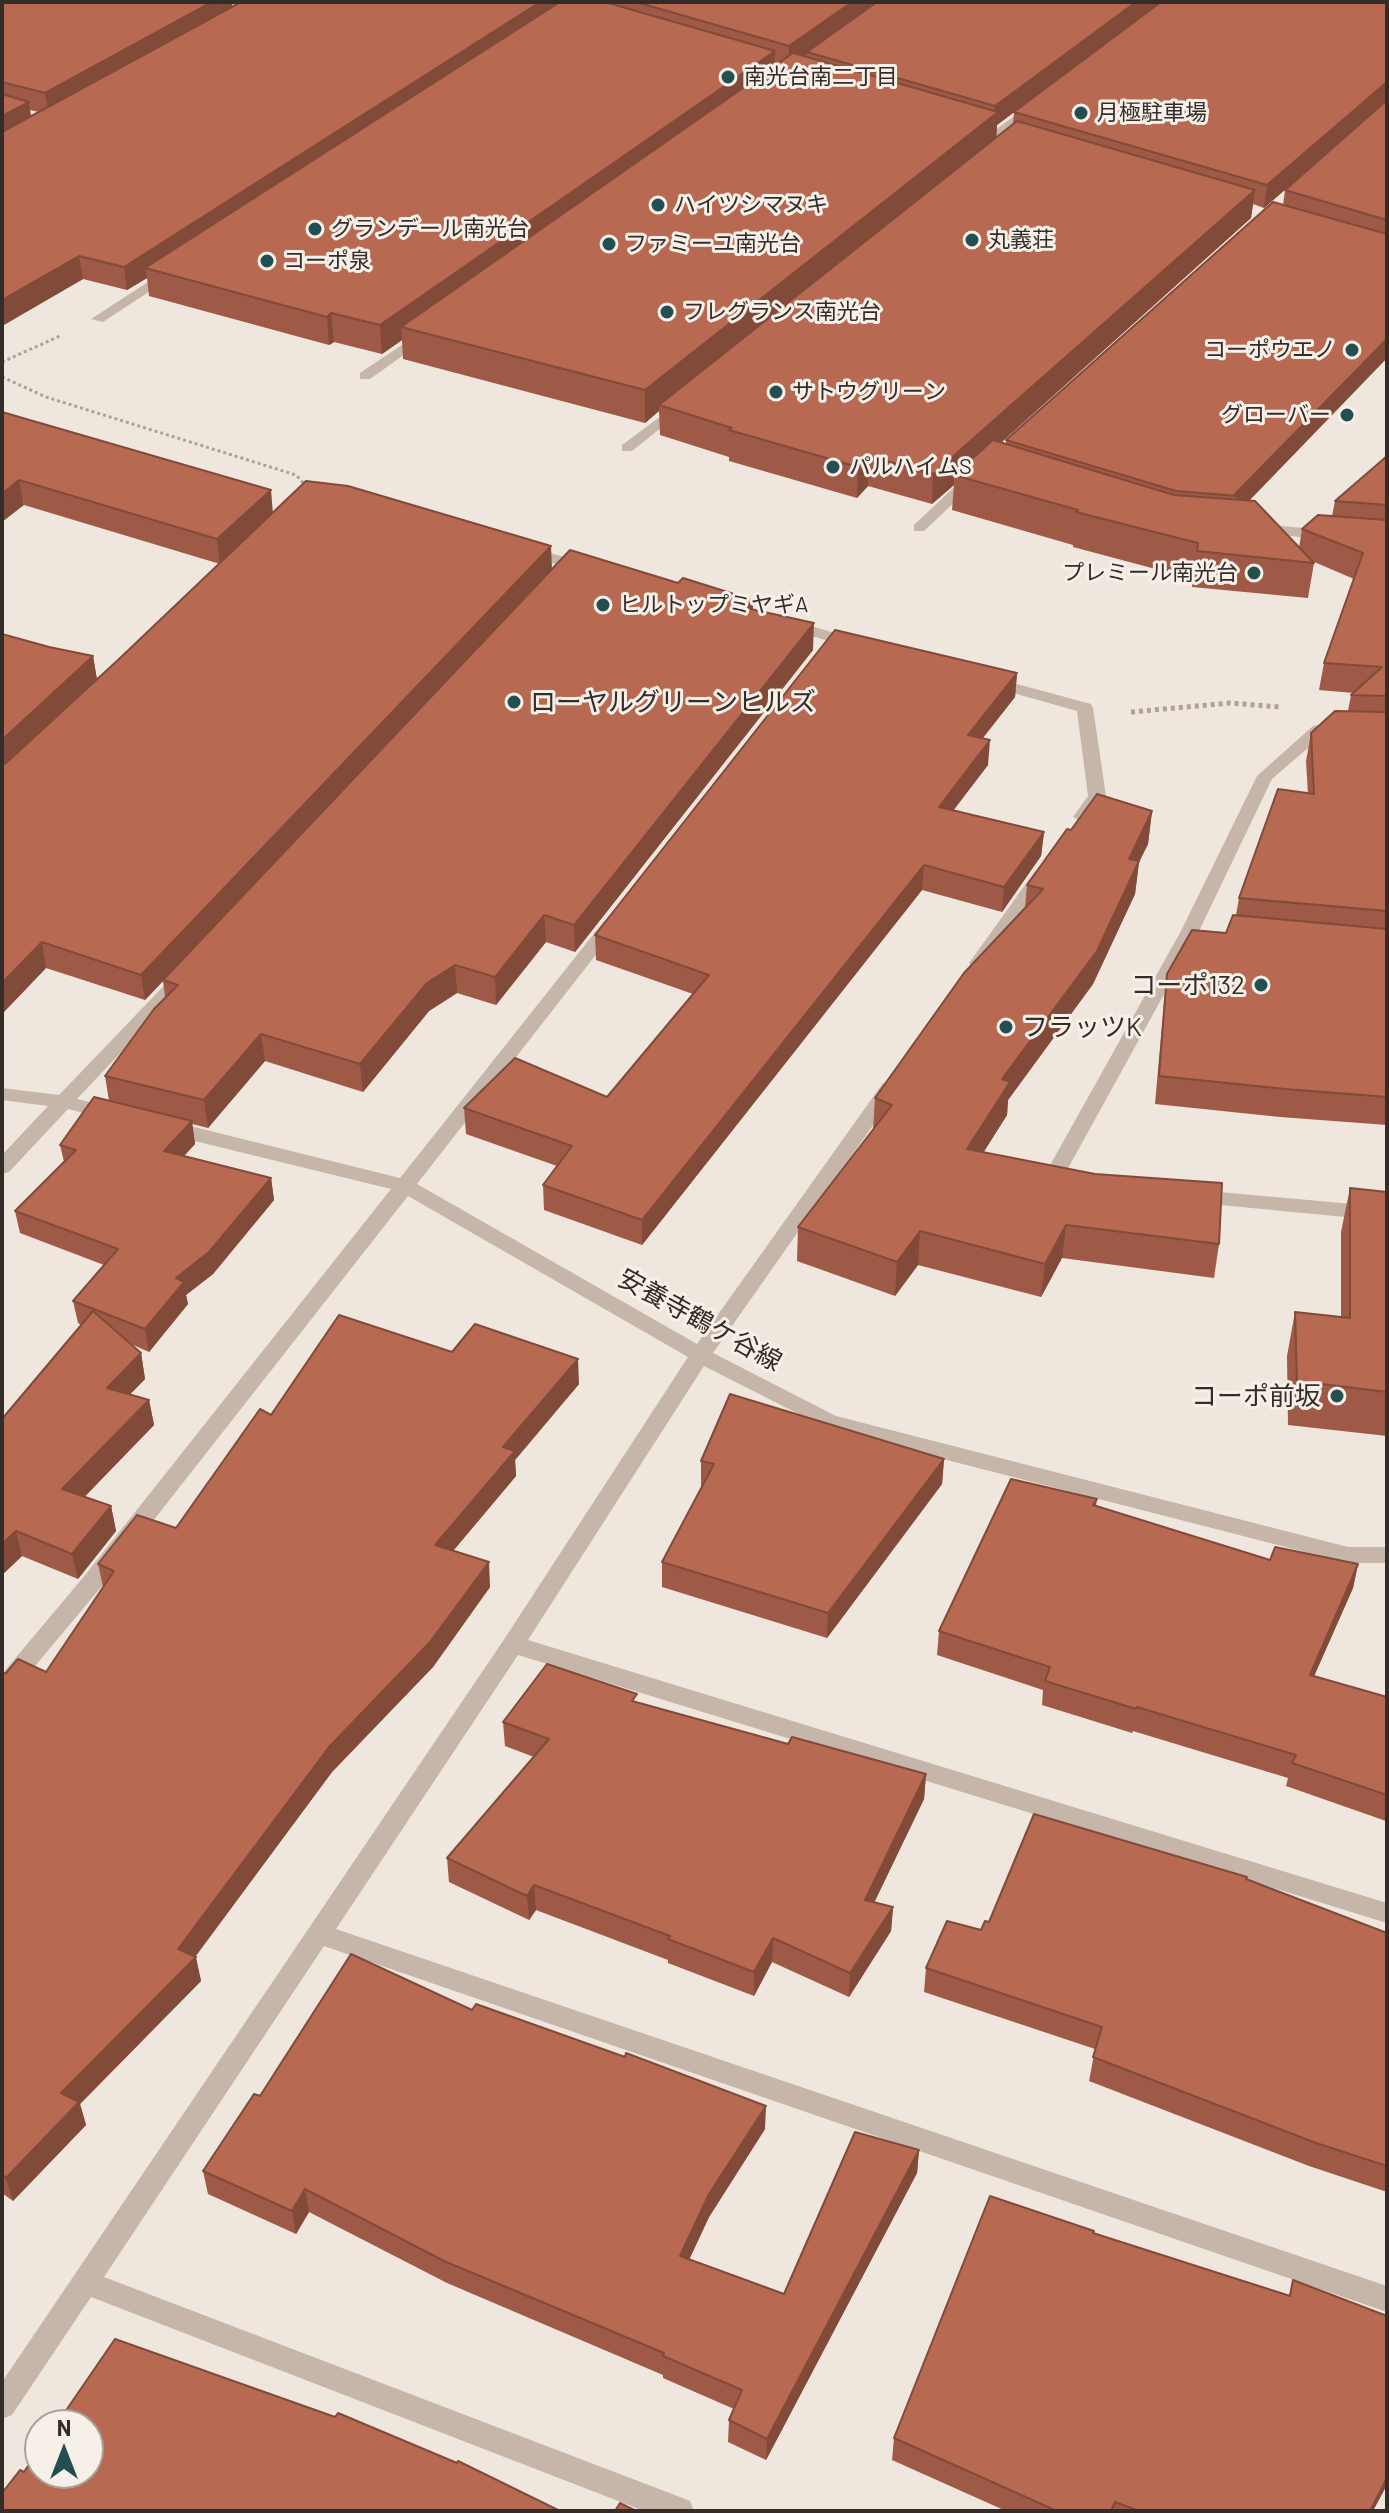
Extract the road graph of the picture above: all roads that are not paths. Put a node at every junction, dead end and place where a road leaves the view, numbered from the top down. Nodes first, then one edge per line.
1 (201, 2) edge
2 (248, 3) edge
3 (237, 19) edge
4 (1044, 100) edge
5 (981, 132) edge
6 (1012, 141) edge
7 (998, 143) junction
8 (177, 268) edge
9 (98, 319) road end
10 (442, 321) edge
11 (365, 376) dead end
12 (689, 398) edge
13 (627, 448) dead end
14 (985, 466) edge
15 (919, 528) dead end
16 (1248, 528) edge
17 (1341, 536) edge
18 (509, 546) edge
19 (599, 572) edge
20 (776, 621) edge
21 (879, 650) edge
22 (967, 675) edge
23 (1387, 732) edge
24 (1070, 835) edge
25 (1051, 861) edge
26 (620, 912) edge
27 (194, 964) edge
28 (968, 978) edge
29 (903, 1069) edge
30 (2, 1094) edge
31 (64, 1102) junction
32 (2, 1167) edge
33 (406, 1186) junction
34 (1079, 1188) edge
35 (1172, 1195) edge
36 (1387, 1214) edge
37 (700, 1355) junction
38 (1387, 1555) edge
39 (513, 1644) junction
40 (2, 1690) edge
41 (1387, 1913) edge
42 (318, 1933) junction
43 (87, 2283) junction
44 (1387, 2299) edge
45 (2, 2406) edge
46 (680, 2511) edge

1 - 2 street
2 - 3 street
4 - 7 street
5 - 7 street
6 - 7 street
8 - 9 street
10 - 11 street
12 - 13 street
14 - 15 street
16 - 17 street
18 - 19 street
20 - 21 street
22 - 24 street
23 - 34 street
25 - 28 street
26 - 33 street
27 - 31 street
29 - 37 street
30 - 31 street, 安養寺鶴ケ谷線
31 - 32 street
31 - 33 street, 安養寺鶴ケ谷線
33 - 37 street, 安養寺鶴ケ谷線
33 - 40 street
35 - 36 street
37 - 38 street, 安養寺鶴ケ谷線
37 - 39 street
39 - 41 street
39 - 42 street
42 - 43 street
42 - 44 street
43 - 45 street
43 - 46 street

